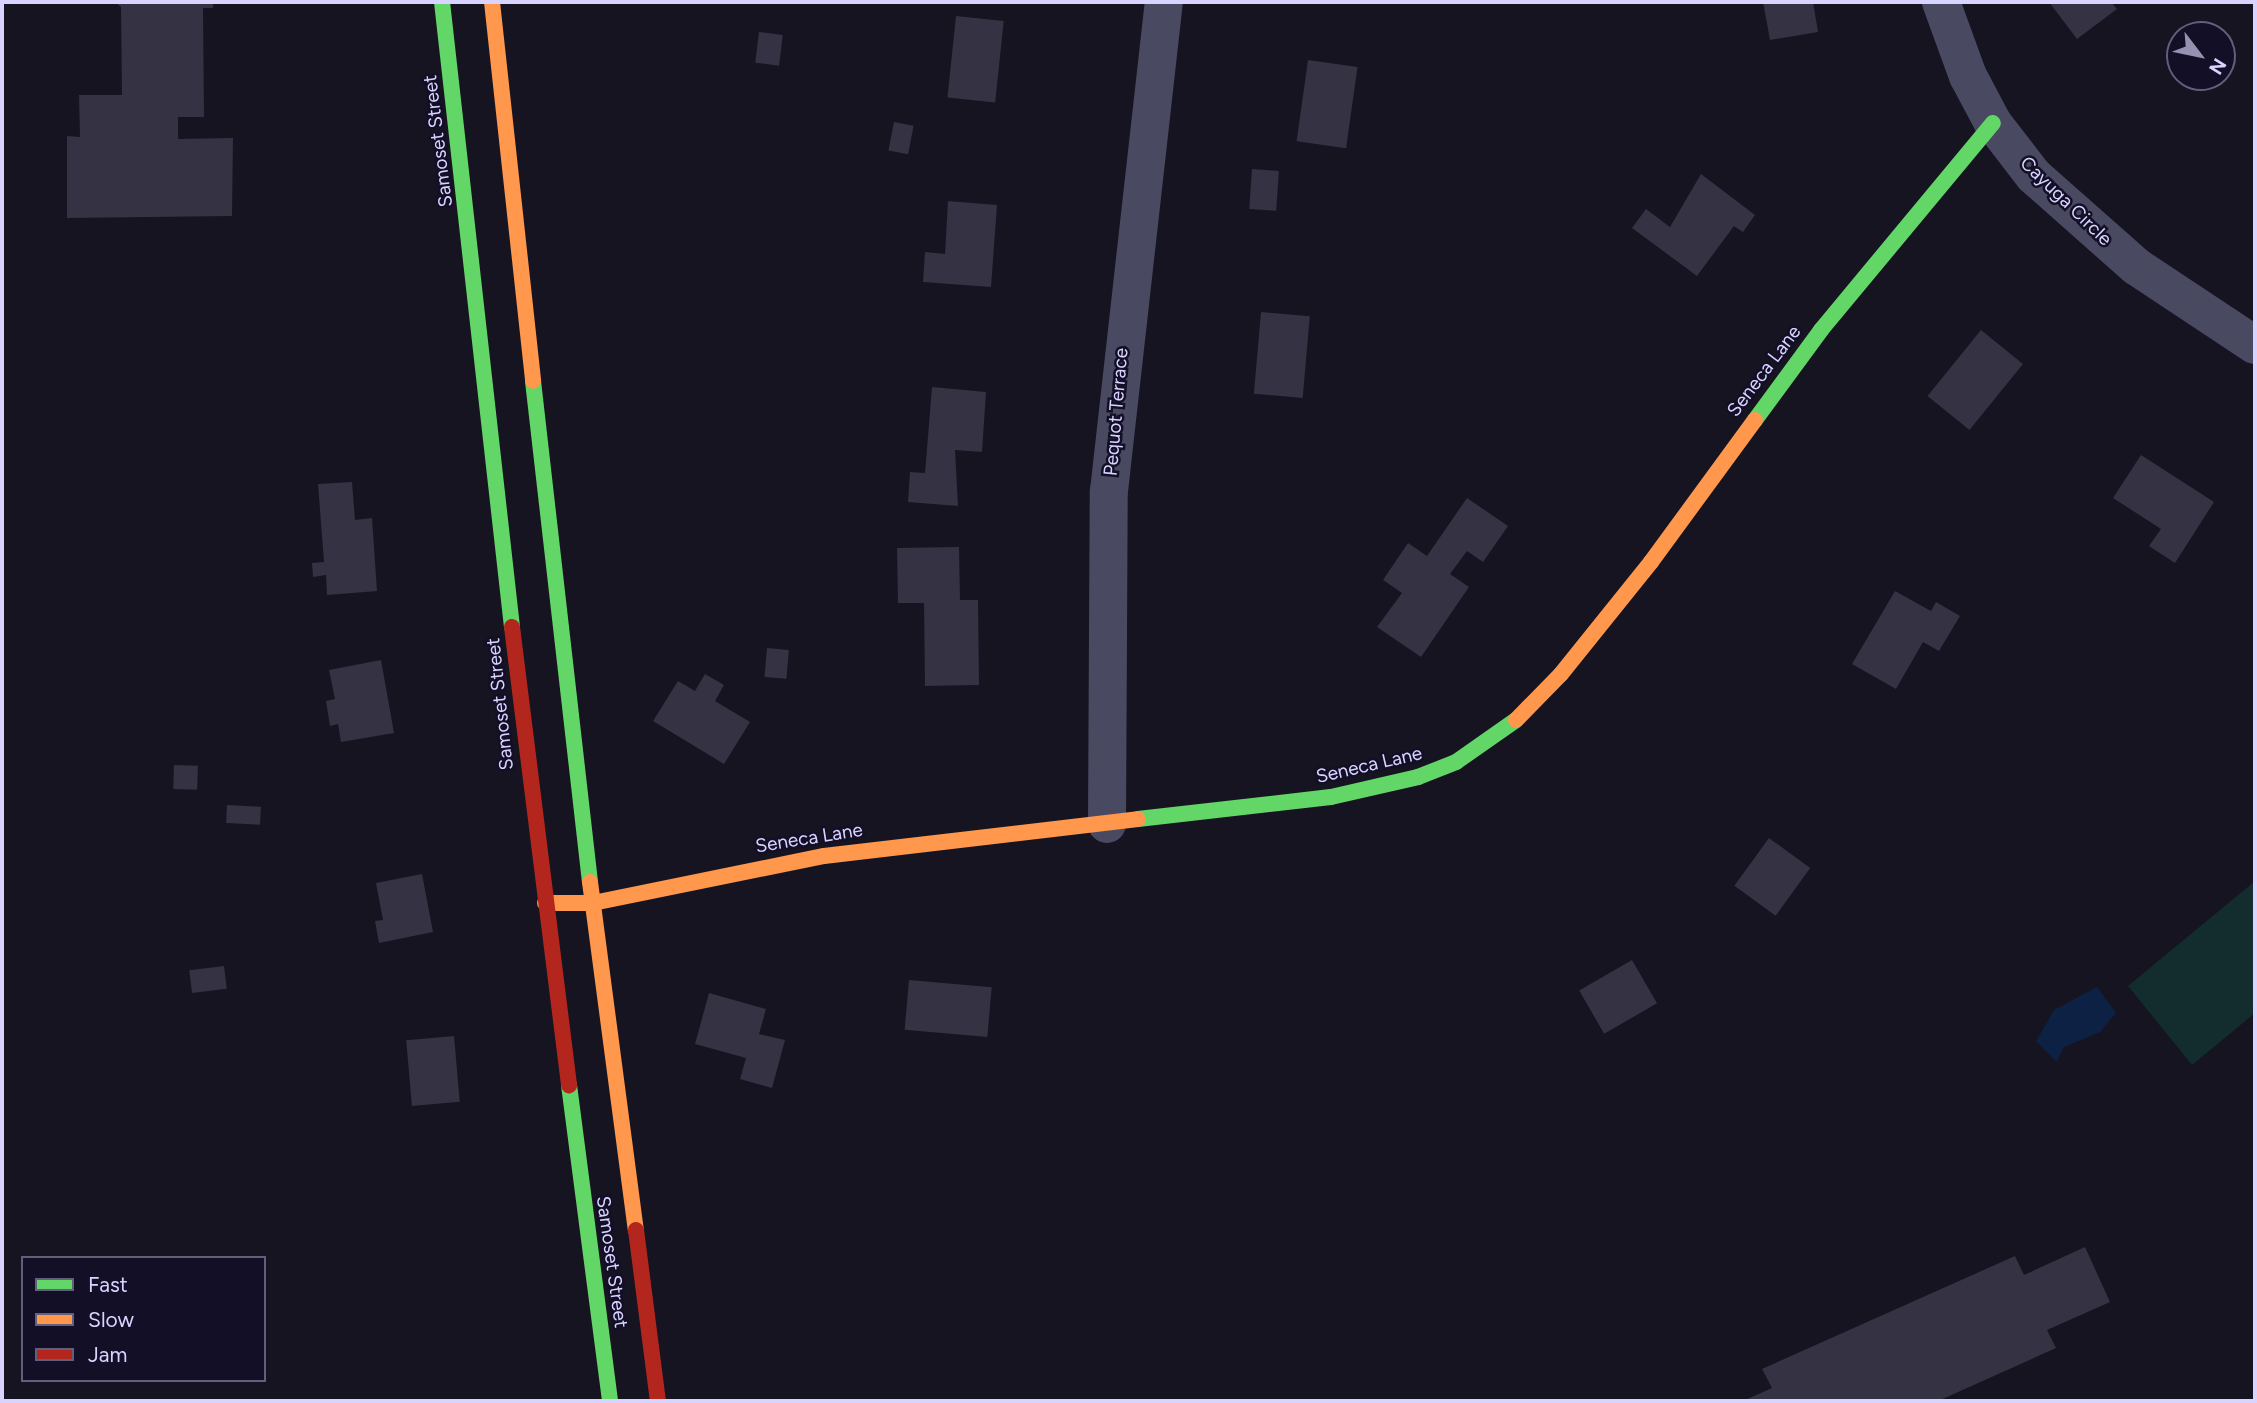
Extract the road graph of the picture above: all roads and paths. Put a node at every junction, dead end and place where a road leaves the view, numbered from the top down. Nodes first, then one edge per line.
1 (442, 2) edge
2 (492, 2) edge
3 (1164, 2) edge
4 (1941, 2) edge
5 (1993, 123) junction
6 (2255, 345) edge
7 (1107, 824) junction
8 (545, 904) junction
9 (593, 904) junction
10 (610, 1401) edge
11 (658, 1401) edge

1 - 8 main road, Samoset Street
2 - 9 main road, Samoset Street
3 - 7 street, Pequot Terrace
4 - 5 street, Cayuga Circle
5 - 6 street, Cayuga Circle
5 - 7 main road, Seneca Lane
7 - 9 main road, Seneca Lane
8 - 9 main road, Seneca Lane
8 - 10 main road, Samoset Street
9 - 11 main road, Samoset Street

